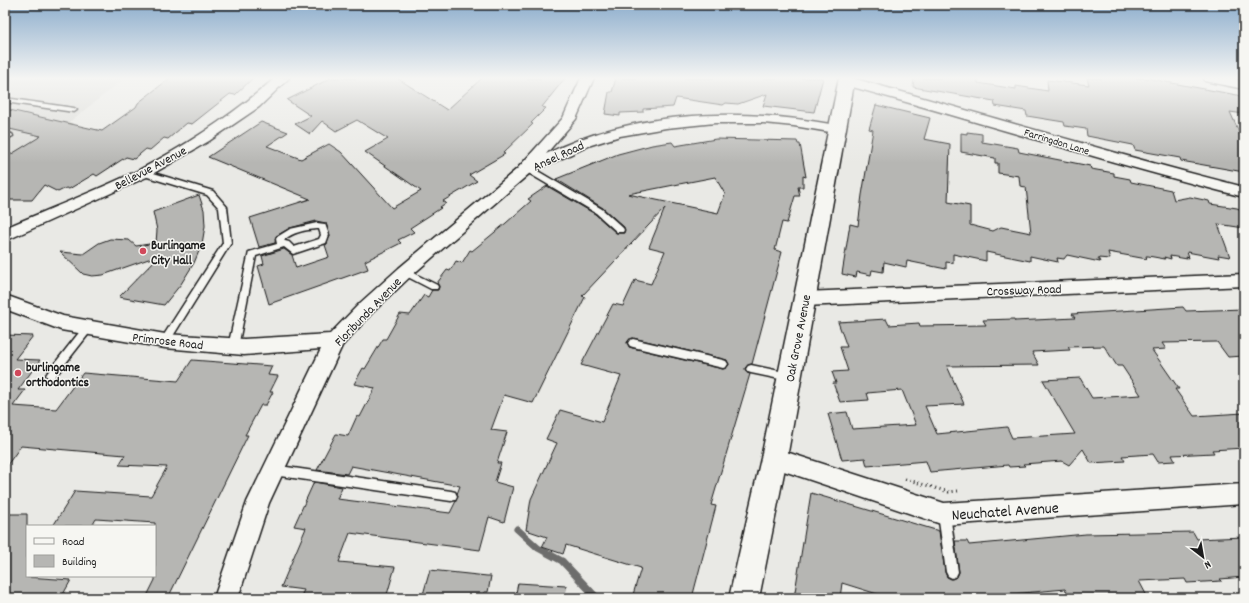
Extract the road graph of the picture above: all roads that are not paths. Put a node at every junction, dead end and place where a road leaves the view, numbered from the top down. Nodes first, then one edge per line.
1 (47, 106) edge
2 (251, 106) edge
3 (575, 106) edge
4 (841, 106) edge
5 (940, 106) edge
6 (74, 110) dead end
7 (569, 120) junction
8 (836, 129) junction
9 (593, 139) junction
10 (525, 170) junction
11 (144, 173) junction
12 (1244, 192) edge
13 (620, 230) dead end
14 (5, 235) edge
15 (282, 245) junction
16 (405, 272) junction
17 (1244, 280) edge
18 (434, 287) dead end
19 (804, 299) junction
20 (5, 302) edge
21 (88, 328) junction
22 (165, 341) junction
23 (335, 341) junction
24 (633, 342) dead end
25 (233, 346) junction
26 (723, 364) dead end
27 (751, 370) dead end
28 (51, 375) dead end
29 (789, 377) junction
30 (774, 458) junction
31 (273, 470) junction
32 (1244, 494) edge
33 (451, 496) dead end
34 (944, 514) junction
35 (952, 572) dead end
36 (226, 598) edge
37 (744, 598) edge

1 - 6 lane
2 - 11 street, Bellevue Avenue
3 - 7 street, Floribunda Avenue
4 - 8 street, Oak Grove Avenue
5 - 12 street, Farringdon Lane
7 - 9 street, Ansel Road
7 - 10 street, Floribunda Avenue
8 - 9 street, Ansel Road
8 - 19 street, Oak Grove Avenue
9 - 10 street, Ansel Road
10 - 13 lane
10 - 16 street, Floribunda Avenue
11 - 14 street, Bellevue Avenue
11 - 22 lane
15 - 15 lane
15 - 25 lane
16 - 18 lane
16 - 23 street, Floribunda Avenue
17 - 19 street, Crossway Road
19 - 29 street, Oak Grove Avenue
20 - 21 street, Primrose Road
21 - 22 street, Primrose Road
21 - 28 lane
22 - 25 street, Primrose Road
23 - 25 street, Primrose Road
23 - 31 street, Floribunda Avenue
24 - 26 lane
27 - 29 lane
29 - 30 street, Oak Grove Avenue
30 - 34 street, Neuchatel Avenue
30 - 37 street, Oak Grove Avenue
31 - 33 lane
31 - 36 street, Floribunda Avenue
32 - 34 street, Neuchatel Avenue
34 - 35 lane

